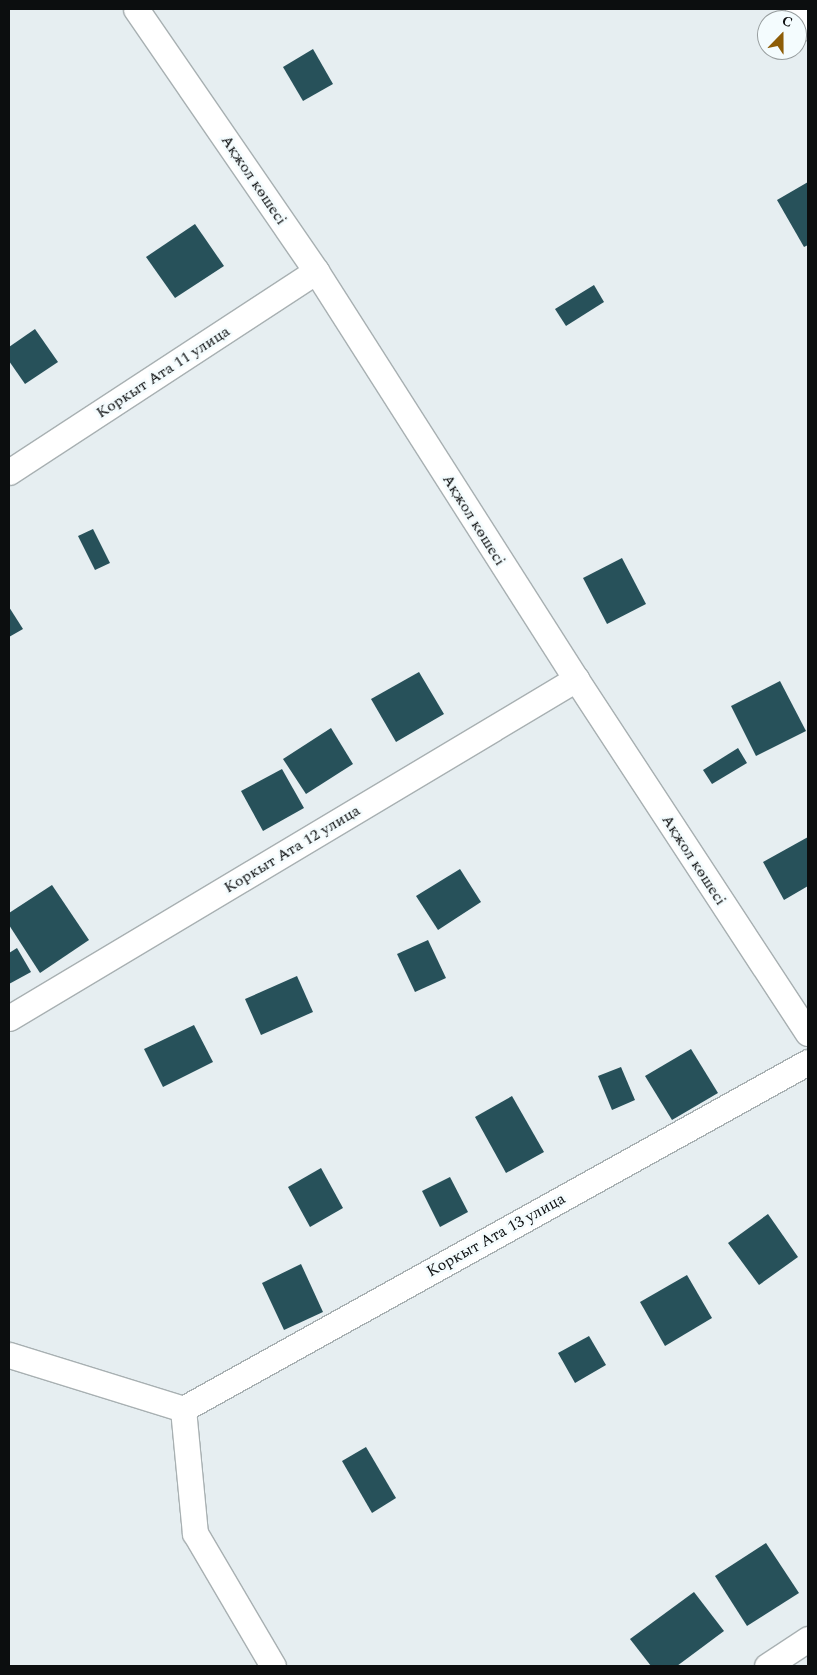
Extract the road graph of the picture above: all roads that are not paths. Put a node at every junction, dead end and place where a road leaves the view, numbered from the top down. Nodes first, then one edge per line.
1 (136, 9) edge
2 (798, 9) edge
3 (808, 27) edge
4 (316, 271) junction
5 (9, 472) edge
6 (576, 680) junction
7 (9, 1018) edge
8 (808, 1033) edge
9 (808, 1062) edge
10 (9, 1355) edge
11 (183, 1409) junction
12 (808, 1639) edge
13 (273, 1666) edge
14 (767, 1666) edge

1 - 4 street, Ақжол көшесі
2 - 3 street
4 - 5 street, Коркыт Ата 11 улица
4 - 6 street, Ақжол көшесі
6 - 7 street, Коркыт Ата 12 улица
6 - 8 street, Ақжол көшесі
9 - 11 street, Коркыт Ата 13 улица
10 - 11 street
11 - 13 street
12 - 14 street

